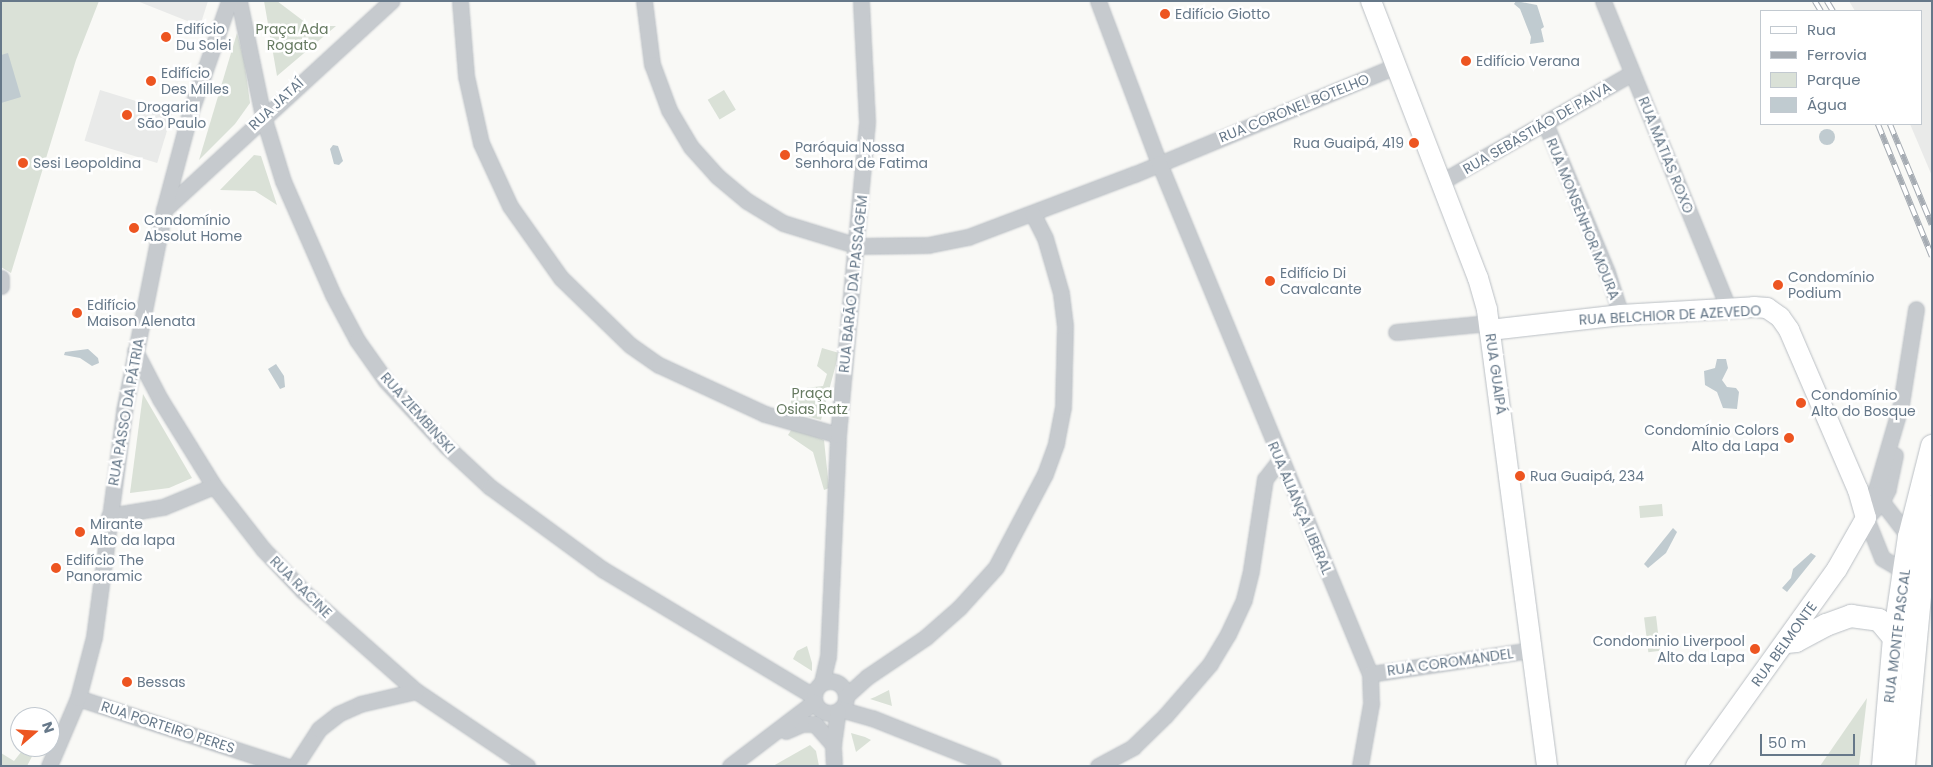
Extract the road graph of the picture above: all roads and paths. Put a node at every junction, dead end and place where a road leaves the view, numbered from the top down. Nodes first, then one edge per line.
1 (229, 1) edge
2 (239, 1) edge
3 (391, 1) edge
4 (460, 1) edge
5 (644, 1) edge
6 (861, 1) edge
7 (1098, 1) edge
8 (1371, 1) edge
9 (1603, 1) edge
10 (1396, 66) junction
11 (1632, 73) junction
12 (263, 116) junction
13 (1545, 123) junction
14 (1159, 163) junction
15 (1441, 182) junction
16 (164, 210) junction
17 (1033, 214) junction
18 (858, 246) junction
19 (1, 278) edge
20 (1, 286) edge
21 (1728, 308) junction
22 (1916, 308) dead end
23 (1621, 315) junction
24 (1489, 327) junction
25 (1396, 332) dead end
26 (135, 351) junction
27 (838, 435) junction
28 (1932, 446) edge
29 (1280, 460) junction
30 (214, 486) junction
31 (1872, 495) junction
32 (1932, 507) edge
33 (109, 516) junction
34 (1866, 518) junction
35 (1917, 537) junction
36 (1904, 571) junction
37 (1894, 638) junction
38 (1787, 642) junction
39 (1531, 650) junction
40 (1370, 674) junction
41 (416, 691) junction
42 (831, 695) junction
43 (78, 698) junction
44 (770, 739) junction
45 (833, 745) junction
46 (49, 766) edge
47 (286, 766) edge
48 (295, 766) edge
49 (527, 766) edge
50 (730, 766) edge
51 (834, 766) edge
52 (993, 766) edge
53 (1098, 766) edge
54 (1360, 766) edge
55 (1547, 766) edge
56 (1696, 766) edge
57 (1883, 766) edge
58 (1904, 766) edge

1 - 16 street, RUA PASSO DA PÁTRIA
2 - 12 street, RUA ZIEMBINSKI
3 - 12 street, RUA JATAÍ
4 - 27 street
5 - 18 street
6 - 18 street, RUA BARÃO DA PASSAGEM
7 - 14 street, RUA ALIANÇA LIBERAL
8 - 10 street, RUA GUAIPÁ
9 - 11 street, RUA MATIAS ROXO
10 - 14 street, RUA CORONEL BOTELHO
10 - 15 street, RUA GUAIPÁ
11 - 13 street, RUA SEBASTIÃO DE PAIVA
11 - 21 street, RUA MATIAS ROXO
12 - 16 street, RUA JATAÍ
12 - 42 street, RUA ZIEMBINSKI
13 - 15 street, RUA SEBASTIÃO DE PAIVA
13 - 23 street, RUA MONSENHOR MOURA
14 - 17 street, RUA CORONEL BOTELHO
14 - 29 street, RUA ALIANÇA LIBERAL
15 - 24 street, RUA GUAIPÁ
16 - 26 street, RUA PASSO DA PÁTRIA
17 - 18 street
17 - 42 street
18 - 27 street, RUA BARÃO DA PASSAGEM
19 - 20 street
21 - 23 street, RUA BELCHIOR DE AZEVEDO
21 - 31 street, RUA BELCHIOR DE AZEVEDO
22 - 31 street
23 - 24 street, RUA BELCHIOR DE AZEVEDO
24 - 25 street
24 - 39 street, RUA GUAIPÁ
26 - 30 street, RUA RACINE
26 - 33 street, RUA PASSO DA PÁTRIA
27 - 42 street, RUA BARÃO DA PASSAGEM
28 - 35 main road
29 - 40 street, RUA ALIANÇA LIBERAL
29 - 53 street
30 - 33 street
30 - 41 street, RUA RACINE
31 - 34 street, RUA BELCHIOR DE AZEVEDO
31 - 35 street
32 - 35 main road
33 - 43 street, RUA PASSO DA PÁTRIA
34 - 36 street
34 - 38 street, RUA BELMONTE
35 - 36 main road, RUA MONTE PASCAL
35 - 58 main road, RUA MONTE PASCAL
36 - 37 main road, RUA MONTE PASCAL
37 - 38 main road
37 - 57 main road, RUA MONTE PASCAL
38 - 56 street, RUA BELMONTE
39 - 40 street, RUA COROMANDEL
39 - 55 street, RUA GUAIPÁ
40 - 54 street, RUA ALIANÇA LIBERAL
41 - 48 street
41 - 49 street, RUA RACINE
42 - 44 street
42 - 45 street, RUA BARÃO DA PASSAGEM
42 - 52 street, RUA ZIEMBINSKI
43 - 46 street, RUA PASSO DA PÁTRIA
43 - 47 street, RUA PORTEIRO PERES
44 - 45 street
44 - 50 street
45 - 51 street, RUA BARÃO DA PASSAGEM

